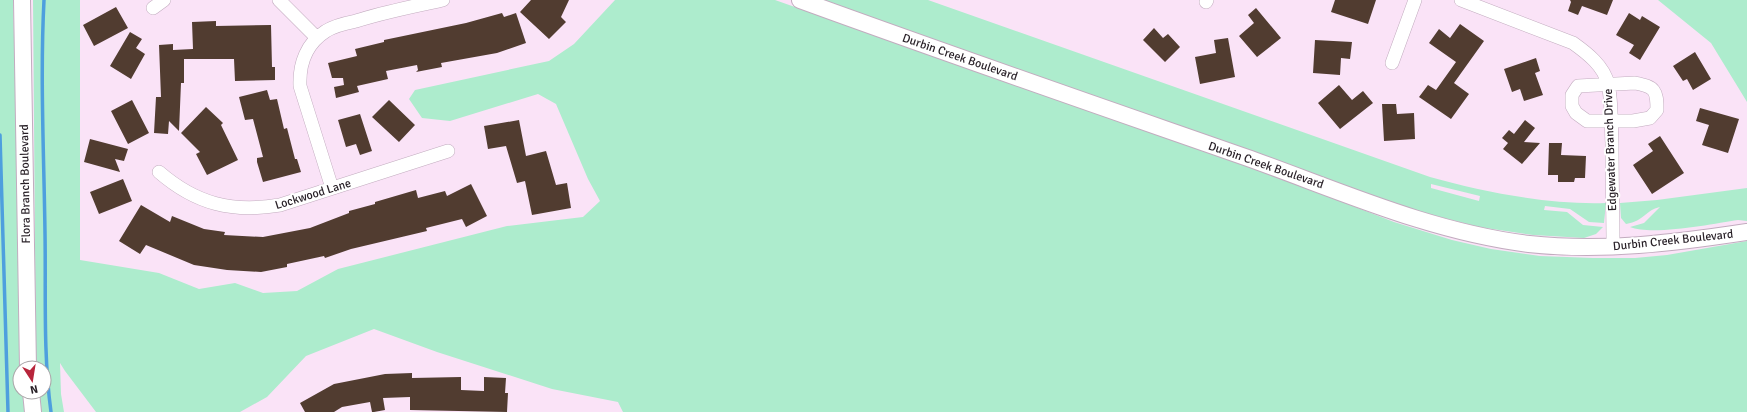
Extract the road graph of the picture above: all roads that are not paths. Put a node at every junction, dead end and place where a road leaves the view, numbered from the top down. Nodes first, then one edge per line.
1 (22, 0) edge
2 (164, 0) edge
3 (279, 0) edge
4 (443, 0) edge
5 (800, 0) edge
6 (1415, 0) edge
7 (1461, 0) edge
8 (154, 8) dead end
9 (317, 38) junction
10 (1392, 63) dead end
11 (1608, 84) junction
12 (1611, 122) junction
13 (448, 151) dead end
14 (159, 172) dead end
15 (332, 188) junction
16 (1747, 232) edge
17 (1613, 247) junction
18 (28, 360) edge
19 (32, 400) edge
20 (33, 412) edge

1 - 18 street, Flora Branch Boulevard
2 - 8 street
3 - 9 street
4 - 9 street
5 - 17 street, Durbin Creek Boulevard
6 - 10 street
7 - 11 street, Edgewater Branch Drive
9 - 15 street
11 - 12 street, Edgewater Branch Drive
11 - 12 street
11 - 12 street
12 - 17 street, Edgewater Branch Drive
13 - 15 street, Lockwood Lane
14 - 15 street, Lockwood Lane
16 - 17 street, Durbin Creek Boulevard
19 - 20 street

